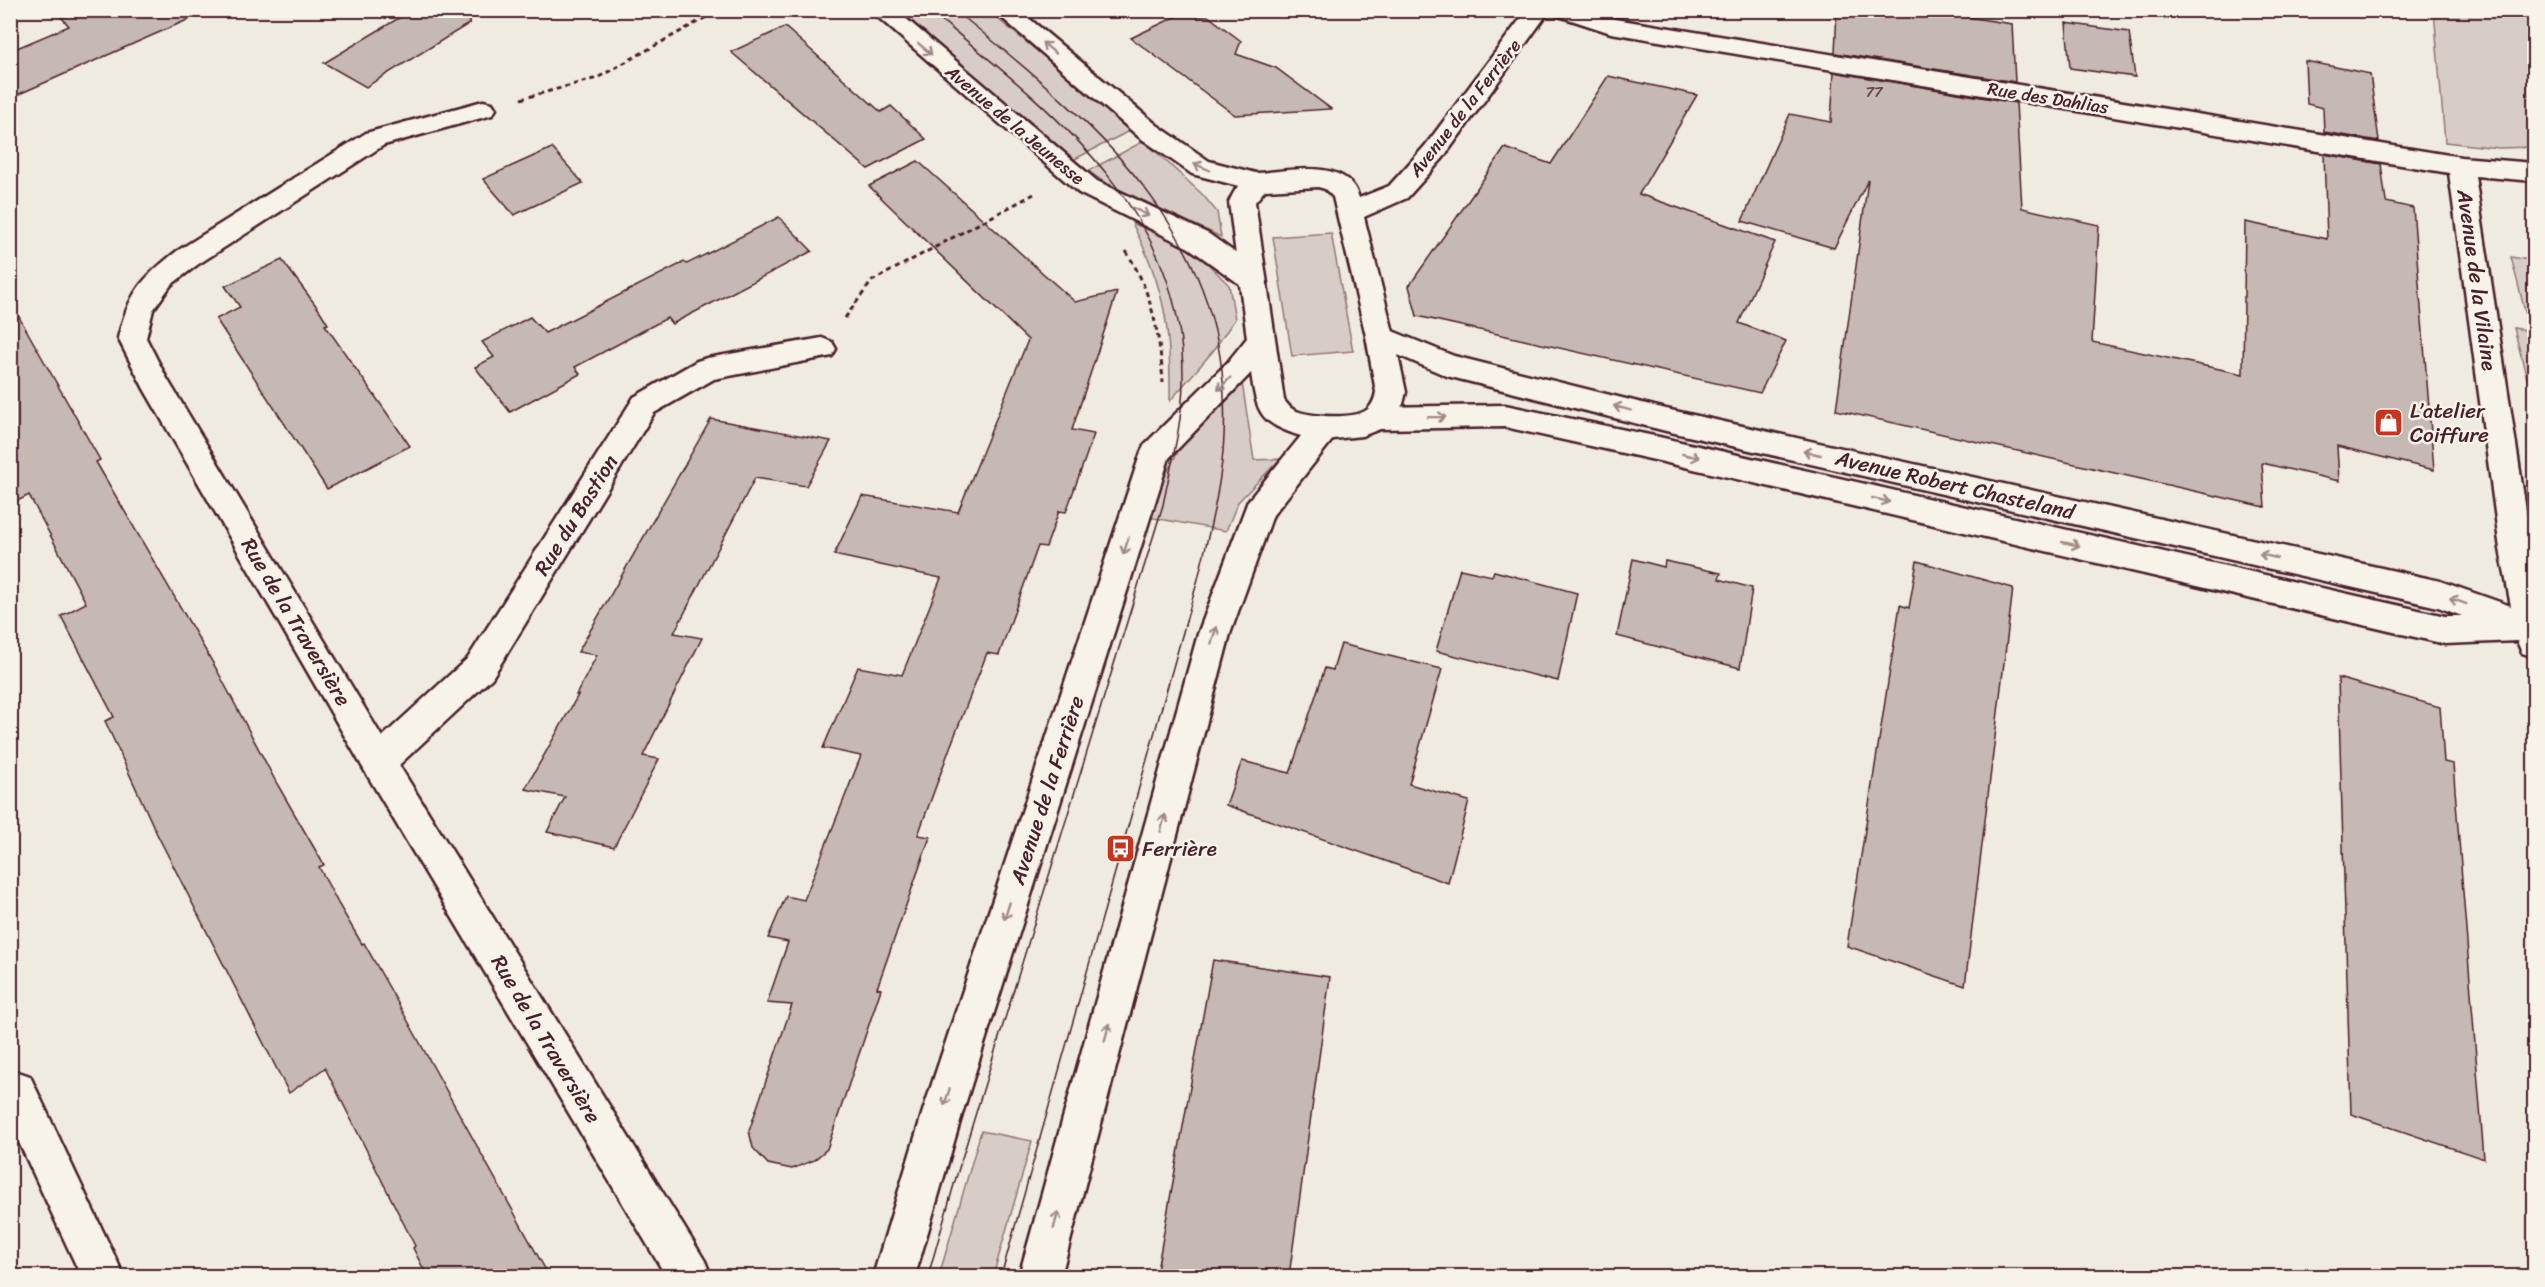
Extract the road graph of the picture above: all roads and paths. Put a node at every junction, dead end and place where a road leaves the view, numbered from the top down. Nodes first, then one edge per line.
1 (719, 10) edge
2 (881, 10) edge
3 (1004, 10) edge
4 (1539, 10) edge
5 (1564, 10) edge
6 (483, 109) joint
7 (2461, 166) junction
8 (2535, 172) edge
9 (1079, 180) junction
10 (1258, 182) junction
11 (1351, 212) junction
12 (1251, 278) junction
13 (1380, 336) junction
14 (1262, 339) junction
15 (822, 349) joint
16 (1378, 418) junction
17 (1325, 428) junction
18 (1156, 452) junction
19 (2534, 633) edge
20 (378, 762) junction
21 (10, 1089) edge
22 (95, 1270) edge
23 (690, 1276) edge
24 (894, 1276) edge
25 (1040, 1276) edge

1 - 6 path
2 -> 9 street, Avenue de la Jeunesse
10 -> 3 street
4 - 11 street, Avenue de la Ferrière
5 - 7 street, Rue des Dahlias
6 - 20 street, Rue de la Traversière
7 - 8 street, Rue des Dahlias
7 - 19 street, Avenue de la Vilaine
9 -> 12 street, Avenue de la Jeunesse
9 - 15 path
9 - 18 path
10 - 11 street
10 - 12 street, Avenue Robert Chasteland
11 - 13 street
12 - 14 street, Avenue Robert Chasteland
13 - 16 street
19 -> 13 street, Avenue Robert Chasteland
14 - 17 street, Avenue Robert Chasteland
14 -> 18 street, Avenue de la Ferrière
15 - 20 street, Rue du Bastion
16 - 17 street, Avenue Robert Chasteland
16 -> 19 street, Avenue Robert Chasteland
25 -> 17 street
18 -> 24 street, Avenue de la Ferrière
20 - 23 street, Rue de la Traversière
21 - 22 street

